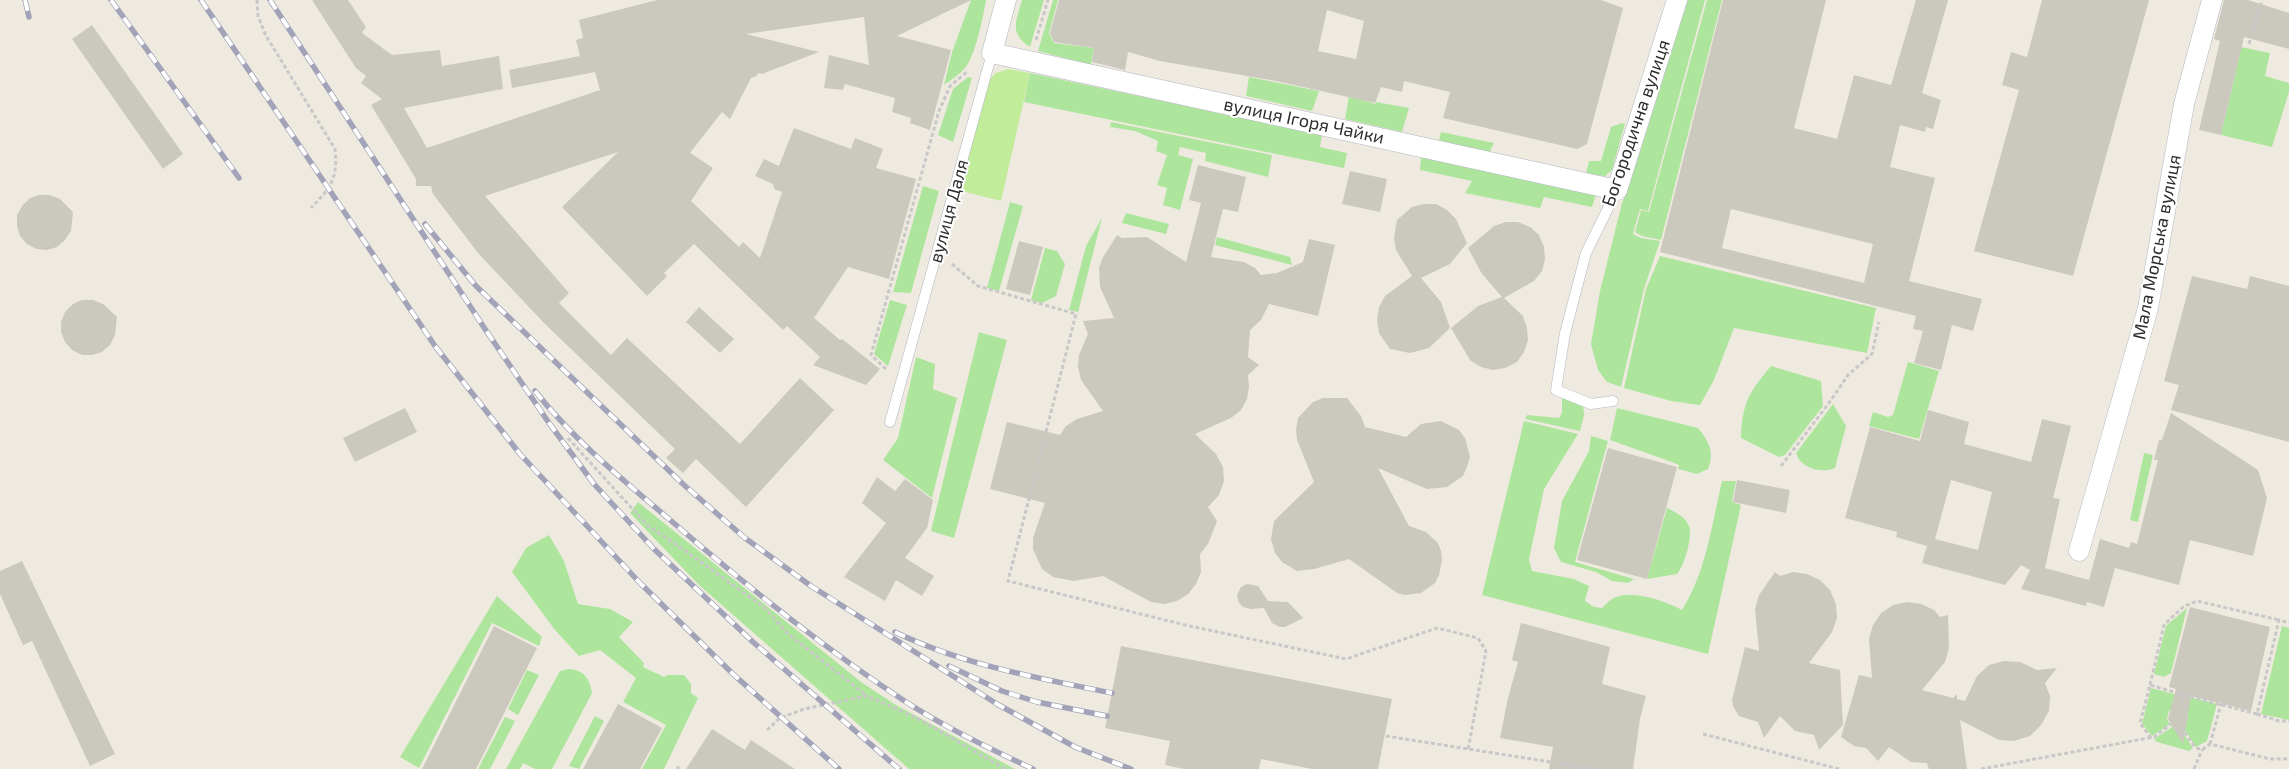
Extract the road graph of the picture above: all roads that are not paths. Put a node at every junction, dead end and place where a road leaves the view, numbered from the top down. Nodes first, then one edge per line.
1 (1006, 0) edge
2 (1677, 0) edge
3 (2212, 0) edge
4 (992, 53) junction
5 (1617, 190) junction
6 (1613, 401) dead end
7 (890, 422) dead end
8 (2079, 551) dead end

1 - 4 street, вулиця Даля
2 - 5 street, Богородична вулиця
3 - 8 street, Мала Морська вулиця
4 - 5 street, вулиця Ігоря Чайки
4 - 7 lane, вулиця Даля
5 - 6 lane, Богородична вулиця

